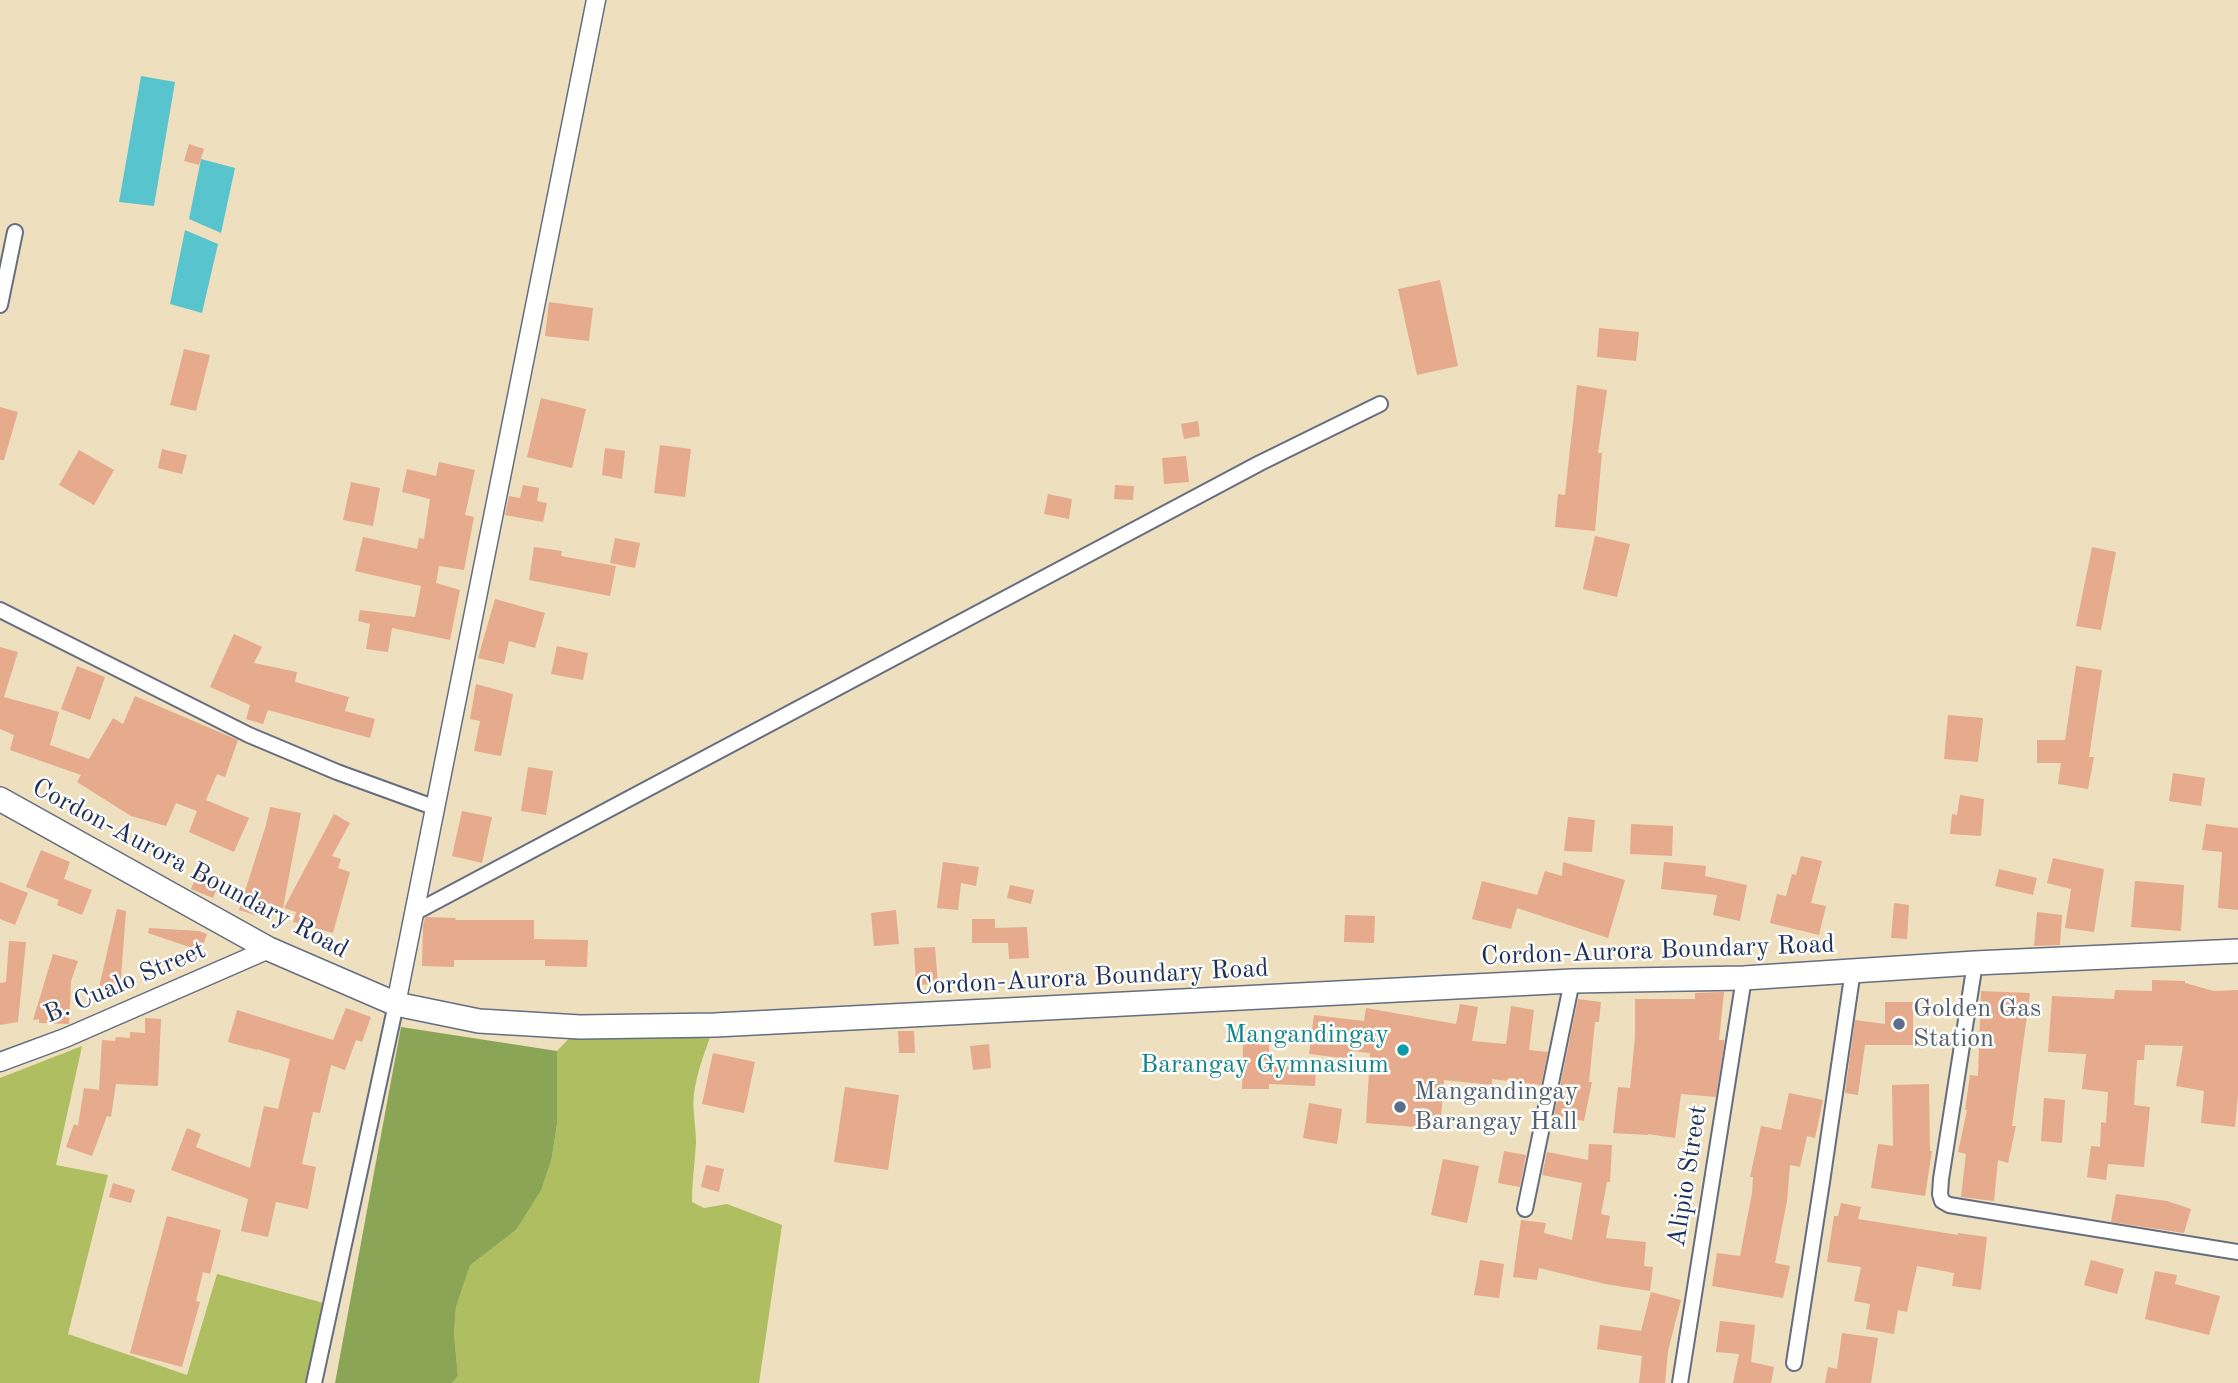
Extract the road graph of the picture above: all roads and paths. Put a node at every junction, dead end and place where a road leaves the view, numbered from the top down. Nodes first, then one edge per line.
1 (596, 0) edge
2 (15, 232) dead end
3 (0, 305) edge
4 (1380, 404) dead end
5 (0, 610) edge
6 (0, 799) edge
7 (436, 808) junction
8 (414, 913) junction
9 (269, 949) junction
10 (2238, 951) edge
11 (1975, 963) junction
12 (1853, 970) junction
13 (1744, 978) junction
14 (1572, 981) junction
15 (396, 1004) junction
16 (0, 1062) edge
17 (1525, 1209) dead end
18 (2238, 1252) edge
19 (1794, 1363) dead end
20 (314, 1383) edge
21 (1679, 1383) edge

1 - 7 street
2 - 3 street
4 - 8 street
5 - 7 street
6 - 9 main road, Cordon-Aurora Boundary Road
7 - 8 street
8 - 15 street
9 - 15 main road, Cordon-Aurora Boundary Road
9 - 16 street, B. Cualo Street
10 - 11 main road, Cordon-Aurora Boundary Road
11 - 12 main road, Cordon-Aurora Boundary Road
11 - 18 street
12 - 13 main road, Cordon-Aurora Boundary Road
12 - 19 street
13 - 14 main road, Cordon-Aurora Boundary Road
13 - 21 street, Alipio Street
14 - 15 main road, Cordon-Aurora Boundary Road
14 - 17 street
15 - 20 street

